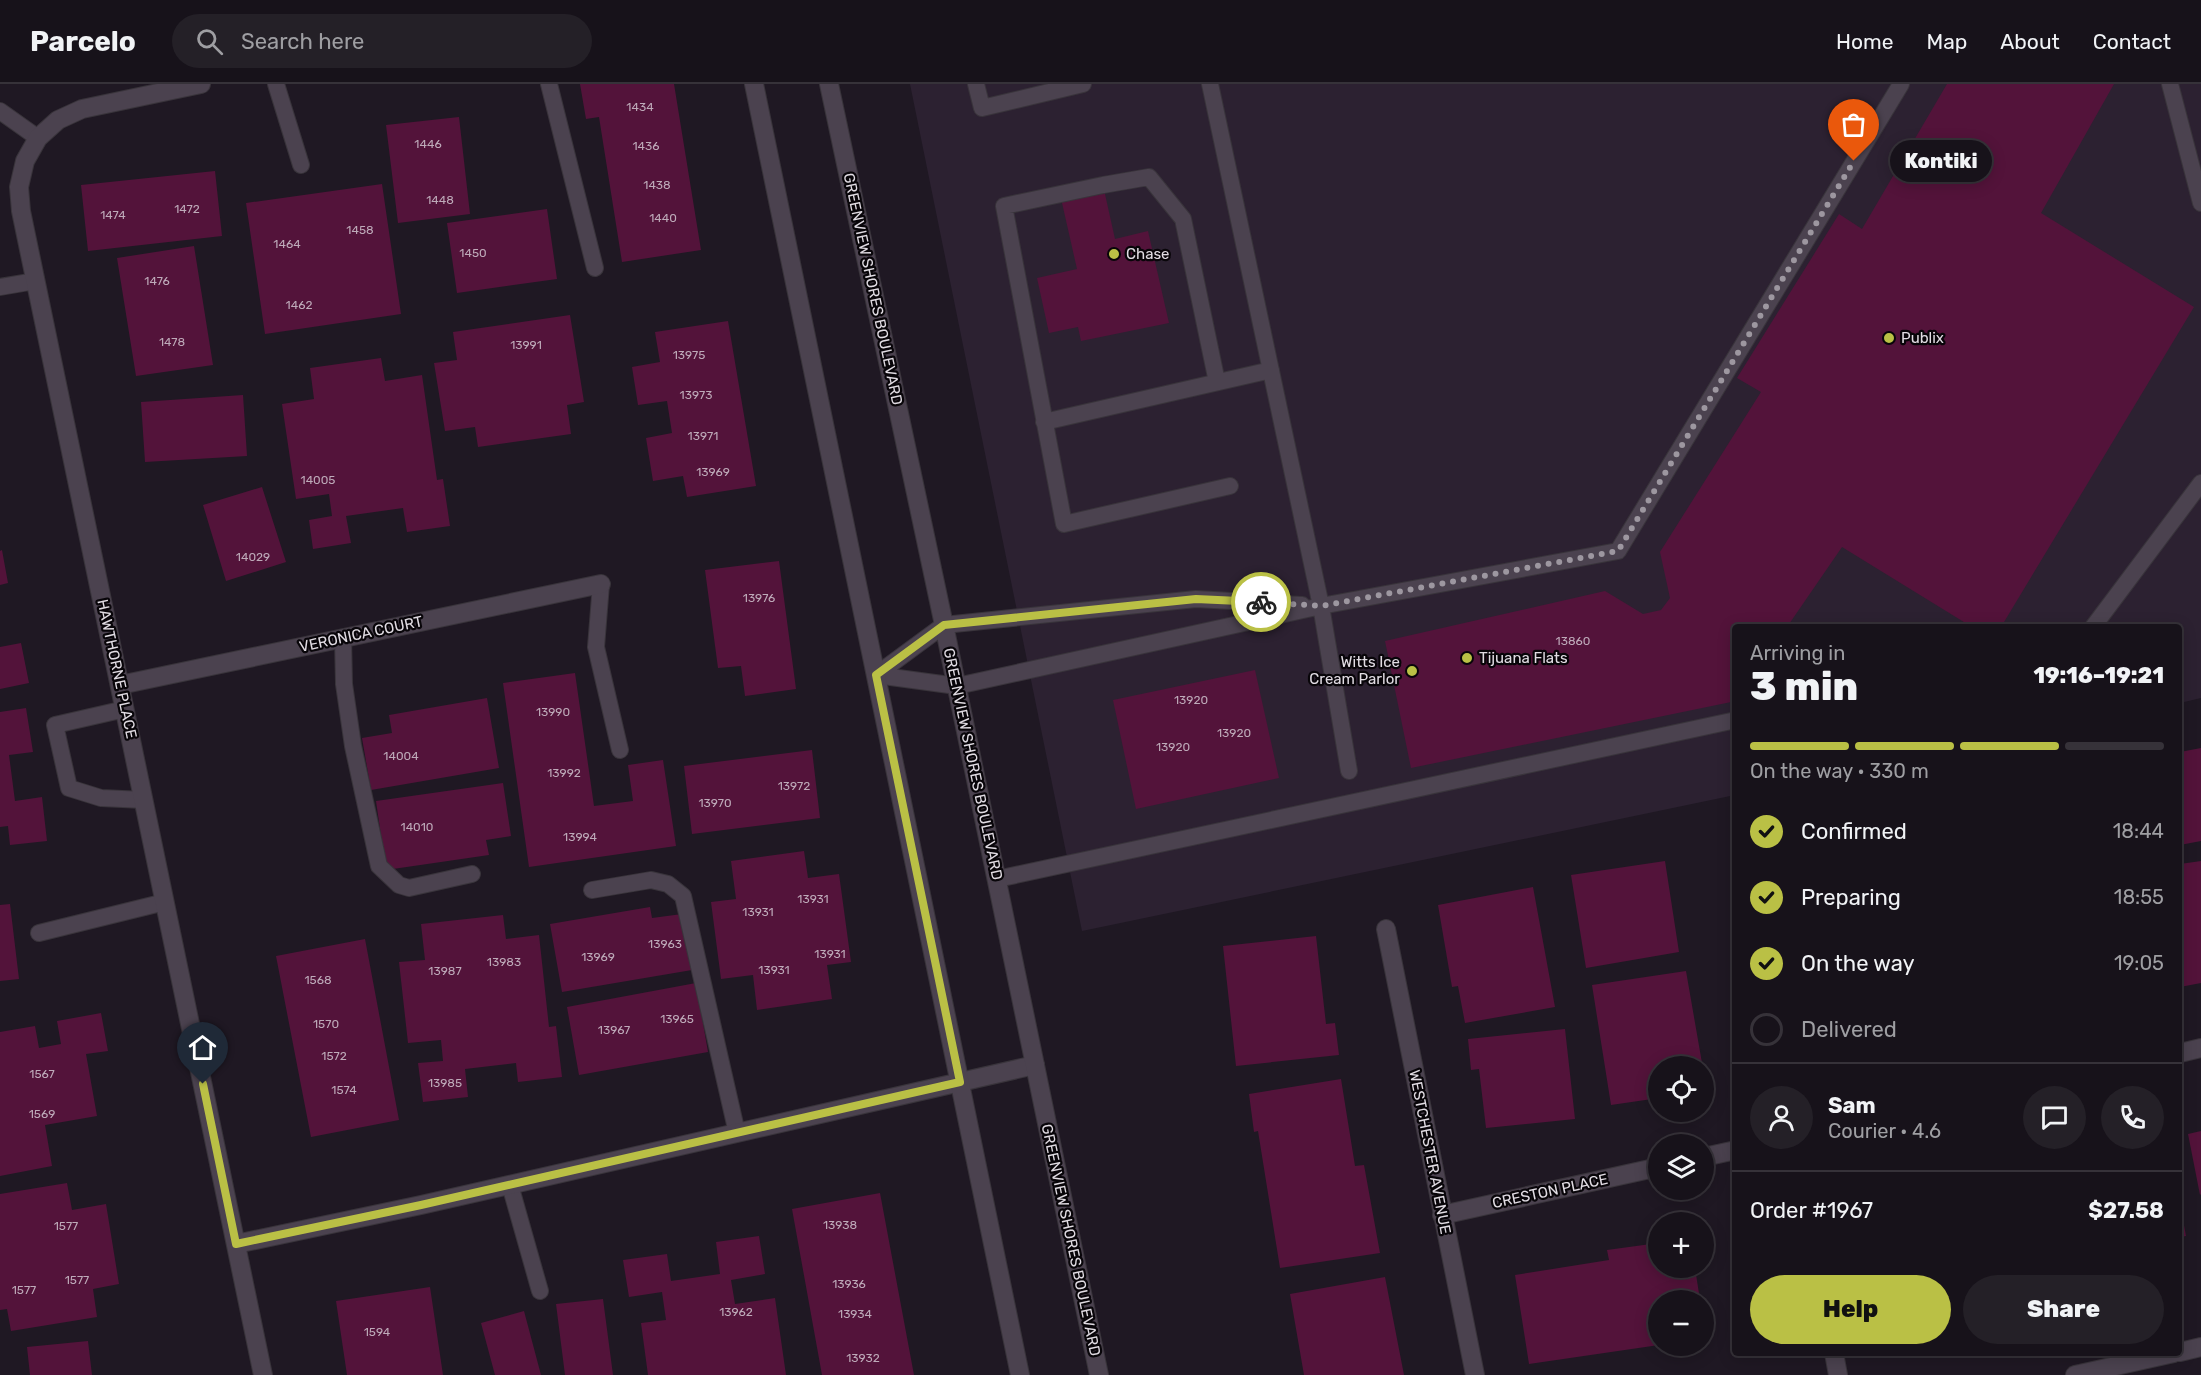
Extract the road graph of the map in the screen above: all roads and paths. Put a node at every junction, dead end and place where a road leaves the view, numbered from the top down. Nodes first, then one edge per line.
1 (201, 84) edge
2 (276, 84) edge
3 (549, 84) edge
4 (754, 84) edge
5 (829, 84) edge
6 (976, 84) edge
7 (1083, 84) edge
8 (1210, 84) edge
9 (1901, 84) edge
10 (2170, 84) edge
11 (0, 111) edge
12 (38, 138) junction
13 (301, 165) dead end
14 (2201, 203) edge
15 (595, 268) dead end
16 (35, 281) junction
17 (0, 287) edge
18 (1271, 370) junction
19 (1217, 382) junction
20 (1044, 422) junction
21 (2201, 483) edge
22 (1230, 486) dead end
23 (601, 584) joint
24 (1321, 606) junction
25 (2095, 624) edge
26 (944, 625) junction
27 (343, 638) junction
28 (876, 675) junction
29 (120, 684) junction
30 (957, 686) junction
31 (125, 709) junction
32 (1732, 721) edge
33 (620, 750) dead end
34 (1348, 771) dead end
35 (144, 800) junction
36 (472, 874) dead end
37 (997, 879) junction
38 (592, 890) dead end
39 (165, 902) junction
40 (1386, 929) dead end
41 (39, 933) dead end
42 (2201, 1048) edge
43 (2182, 1053) edge
44 (1035, 1065) junction
45 (960, 1082) junction
46 (737, 1133) junction
47 (1732, 1151) edge
48 (1714, 1155) edge
49 (1648, 1169) edge
50 (510, 1185) junction
51 (1442, 1215) junction
52 (236, 1244) junction
53 (540, 1291) dead end
54 (2201, 1347) edge
55 (2182, 1352) edge
56 (1834, 1356) edge
57 (2160, 1356) edge
58 (263, 1375) edge
59 (1020, 1375) edge
60 (1098, 1375) edge
61 (1475, 1375) edge
62 (1838, 1375) edge
63 (2075, 1375) edge

1 - 12 street, HAWTHORNE PLACE
2 - 13 lane
3 - 15 lane
4 - 28 street
5 - 26 street, GREENVIEW SHORES BOULEVARD
6 - 7 lane
8 - 18 lane
9 - 24 lane
10 - 14 lane
11 - 12 lane
12 - 16 street, HAWTHORNE PLACE
16 - 17 lane
16 - 29 street, HAWTHORNE PLACE
18 - 19 lane
18 - 24 lane
19 - 20 lane
19 - 20 lane
20 - 22 lane
21 - 25 lane
23 - 27 street, VERONICA COURT
23 - 33 lane
24 - 26 lane
24 - 30 lane
24 - 34 lane
26 - 28 lane
26 - 30 street, GREENVIEW SHORES BOULEVARD
27 - 29 street, VERONICA COURT
27 - 36 lane
28 - 30 lane
28 - 45 street
29 - 31 street, HAWTHORNE PLACE
30 - 37 street, GREENVIEW SHORES BOULEVARD
31 - 35 street, HAWTHORNE PLACE
31 - 35 lane
32 - 37 lane
35 - 39 street, HAWTHORNE PLACE
37 - 44 street, GREENVIEW SHORES BOULEVARD
38 - 46 lane
39 - 41 lane
39 - 52 street, HAWTHORNE PLACE
40 - 51 street, WESTCHESTER AVENUE
42 - 43 street
44 - 45 street
44 - 60 street, GREENVIEW SHORES BOULEVARD
45 - 46 street
45 - 59 street
46 - 50 street
47 - 48 street
49 - 51 street, CRESTON PLACE
50 - 52 street
50 - 53 lane
51 - 61 street, WESTCHESTER AVENUE
52 - 58 street, HAWTHORNE PLACE
54 - 55 street
56 - 62 street
57 - 63 street

